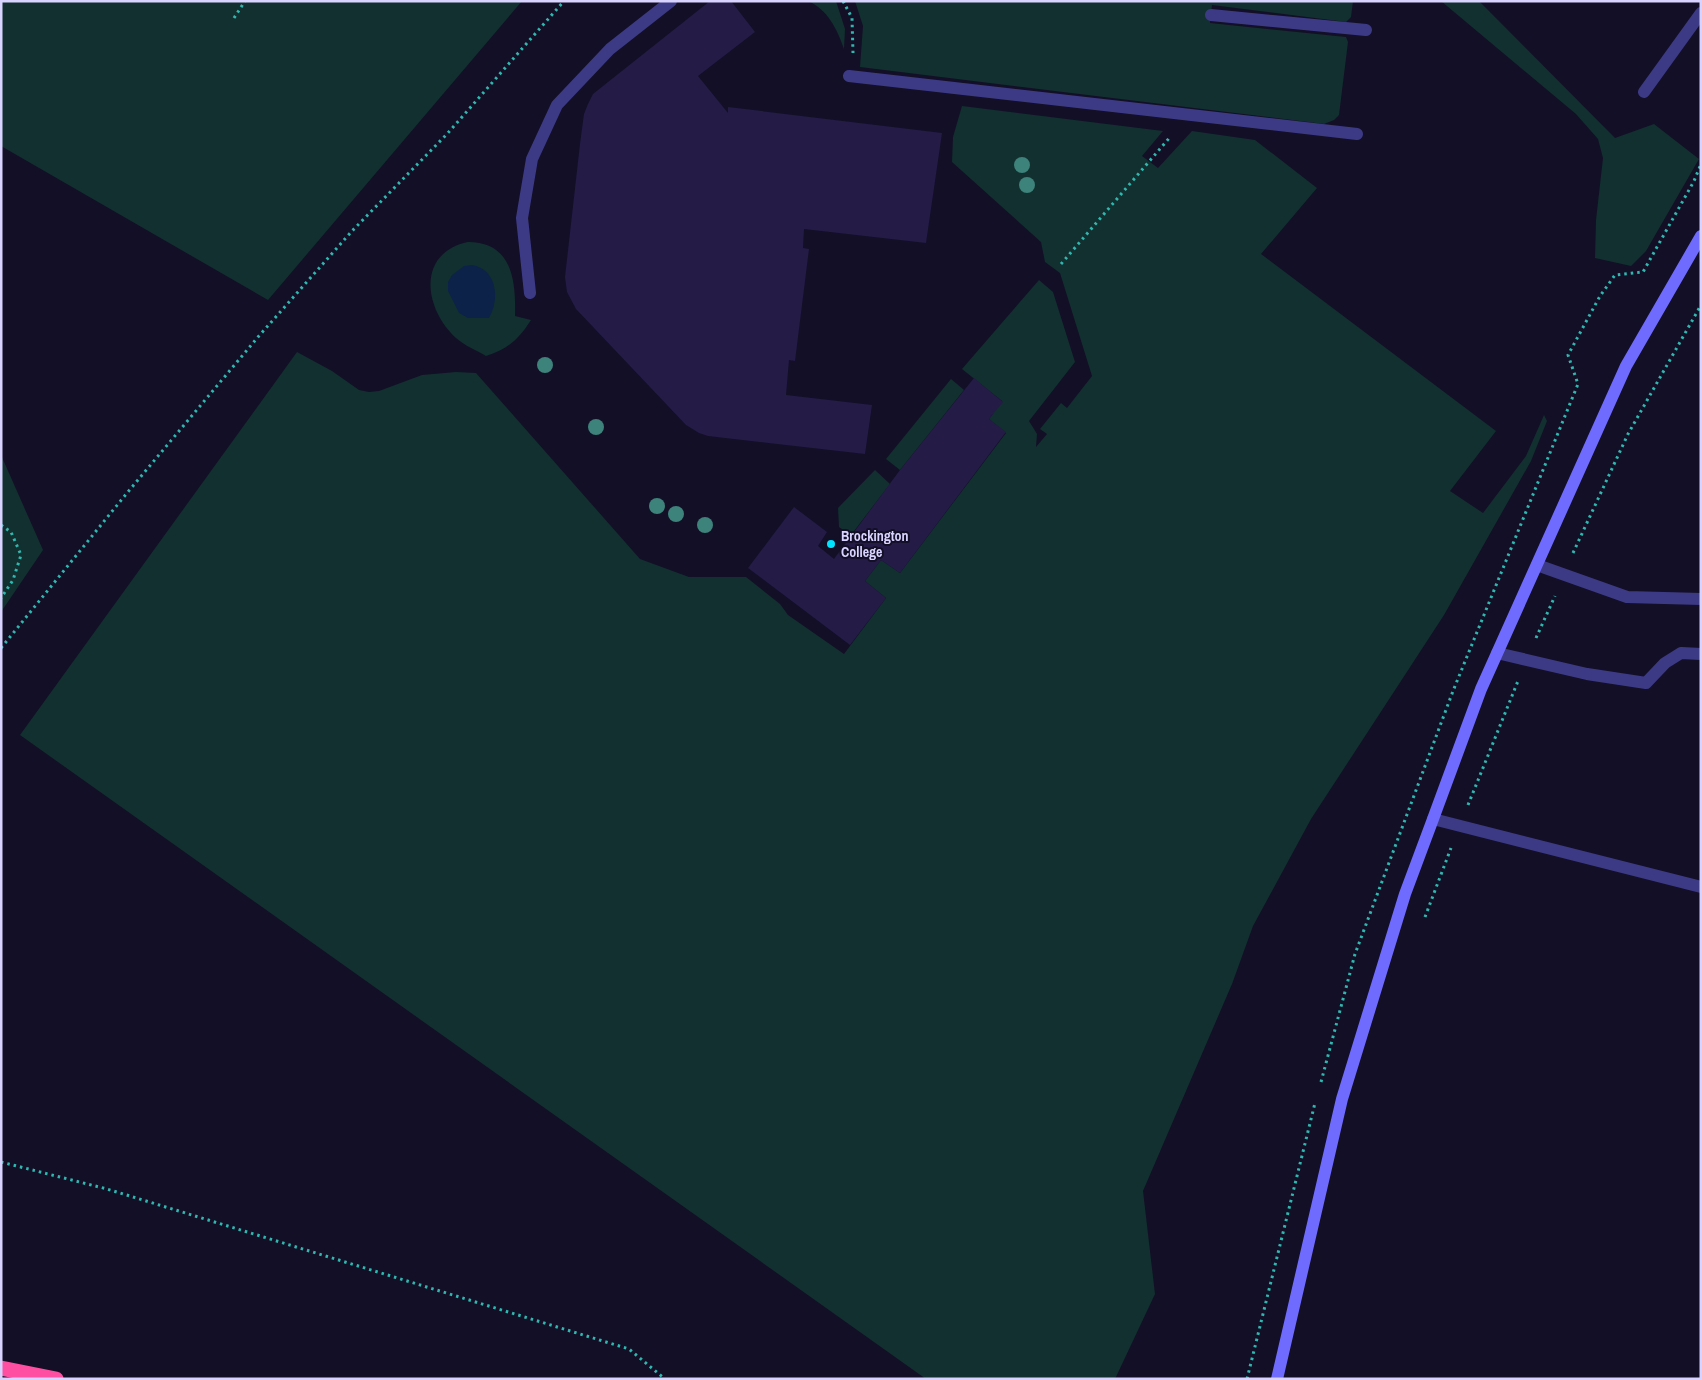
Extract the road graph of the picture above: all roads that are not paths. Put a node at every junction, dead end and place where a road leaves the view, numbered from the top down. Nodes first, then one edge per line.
1 (671, 1) edge
2 (1211, 15) dead end
3 (1698, 21) edge
4 (1366, 30) dead end
5 (849, 76) road end
6 (1644, 92) dead end
7 (1357, 134) dead end
8 (1701, 236) edge
9 (530, 293) dead end
10 (1537, 565) junction
11 (1701, 599) edge
12 (1497, 653) junction
13 (1701, 654) edge
14 (1433, 819) junction
15 (1701, 887) edge
16 (1, 1368) edge
17 (56, 1379) edge
18 (1278, 1379) edge

1 - 9 street
2 - 4 street
3 - 6 street
5 - 7 street
8 - 10 main road
10 - 11 street
10 - 12 main road
12 - 13 street
12 - 14 main road
14 - 15 street
14 - 18 main road
16 - 17 highway

